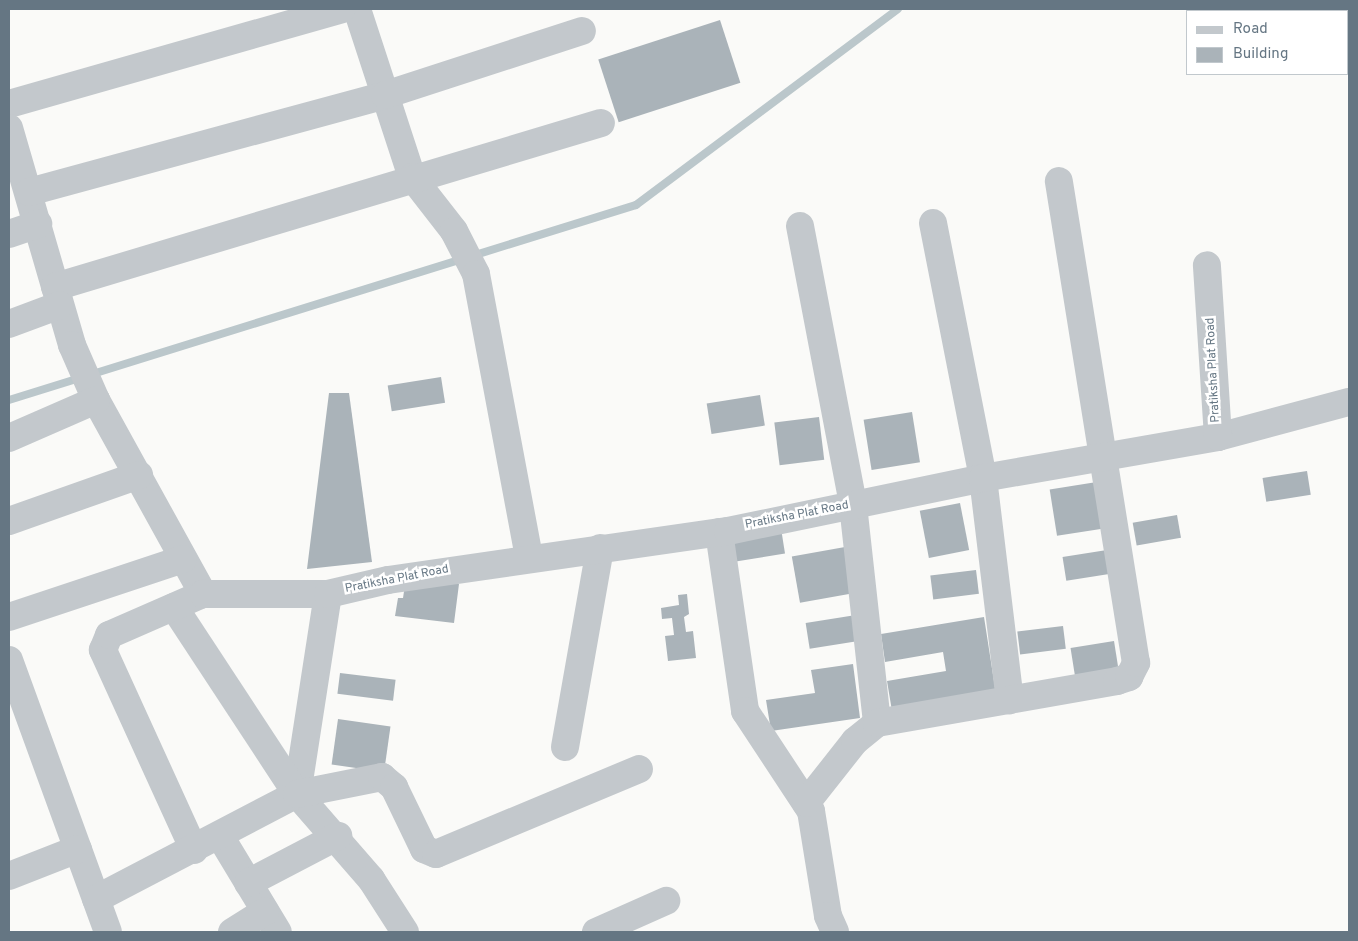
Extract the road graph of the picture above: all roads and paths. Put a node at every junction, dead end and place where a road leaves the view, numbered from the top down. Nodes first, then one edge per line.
1 (342, 9) edge
2 (357, 9) edge
3 (582, 31) dead end
4 (385, 95) junction
5 (9, 104) edge
6 (601, 123) dead end
7 (9, 128) edge
8 (14, 160) edge
9 (412, 178) junction
10 (1059, 181) dead end
11 (29, 192) junction
12 (933, 223) dead end
13 (38, 224) junction
14 (800, 226) dead end
15 (9, 234) edge
16 (1207, 265) dead end
17 (58, 296) junction
18 (9, 324) edge
19 (93, 391) junction
20 (1349, 402) edge
21 (1218, 437) junction
22 (9, 438) edge
23 (1103, 455) junction
24 (139, 475) junction
25 (983, 478) junction
26 (853, 505) junction
27 (9, 522) edge
28 (719, 532) junction
29 (600, 548) junction
30 (183, 558) junction
31 (529, 558) junction
32 (203, 594) junction
33 (328, 594) junction
34 (174, 607) junction
35 (9, 617) edge
36 (9, 660) edge
37 (1010, 700) junction
38 (877, 723) junction
39 (565, 747) dead end
40 (639, 769) dead end
41 (297, 794) junction
42 (806, 803) junction
43 (220, 836) junction
44 (338, 836) junction
45 (78, 849) junction
46 (194, 850) junction
47 (9, 876) edge
48 (248, 883) junction
49 (96, 899) junction
50 (666, 902) dead end
51 (272, 922) edge
52 (108, 932) edge
53 (232, 932) edge
54 (405, 932) edge
55 (596, 932) edge
56 (835, 932) edge

1 - 5 street
2 - 4 street
3 - 4 street
4 - 9 street
4 - 11 street
6 - 9 street
7 - 8 street
8 - 11 street
9 - 17 street
9 - 31 street
10 - 23 street
11 - 13 street
12 - 25 street
13 - 15 street
13 - 17 street
14 - 26 street
16 - 21 street, Pratiksha Plat Road
17 - 18 street
17 - 19 street
19 - 22 street
19 - 24 street
20 - 21 street
21 - 23 street, Pratiksha Plat Road
23 - 25 street, Pratiksha Plat Road
23 - 37 street
24 - 27 street
24 - 30 street
25 - 26 street, Pratiksha Plat Road
25 - 37 street
26 - 28 street, Pratiksha Plat Road
26 - 38 street
28 - 29 street, Pratiksha Plat Road
28 - 42 street
29 - 31 street, Pratiksha Plat Road
29 - 39 street
30 - 32 street
30 - 35 street
31 - 33 street, Pratiksha Plat Road
32 - 33 street, Pratiksha Plat Road
32 - 34 street
33 - 41 street
34 - 41 street
34 - 46 street
36 - 45 street
37 - 38 street
38 - 42 street
40 - 41 street
41 - 43 street
41 - 44 street
42 - 56 street
43 - 46 street
43 - 48 street
44 - 48 street
44 - 54 street
45 - 47 street
45 - 49 street
46 - 49 street
48 - 51 street
49 - 52 street
50 - 55 street
51 - 53 street

